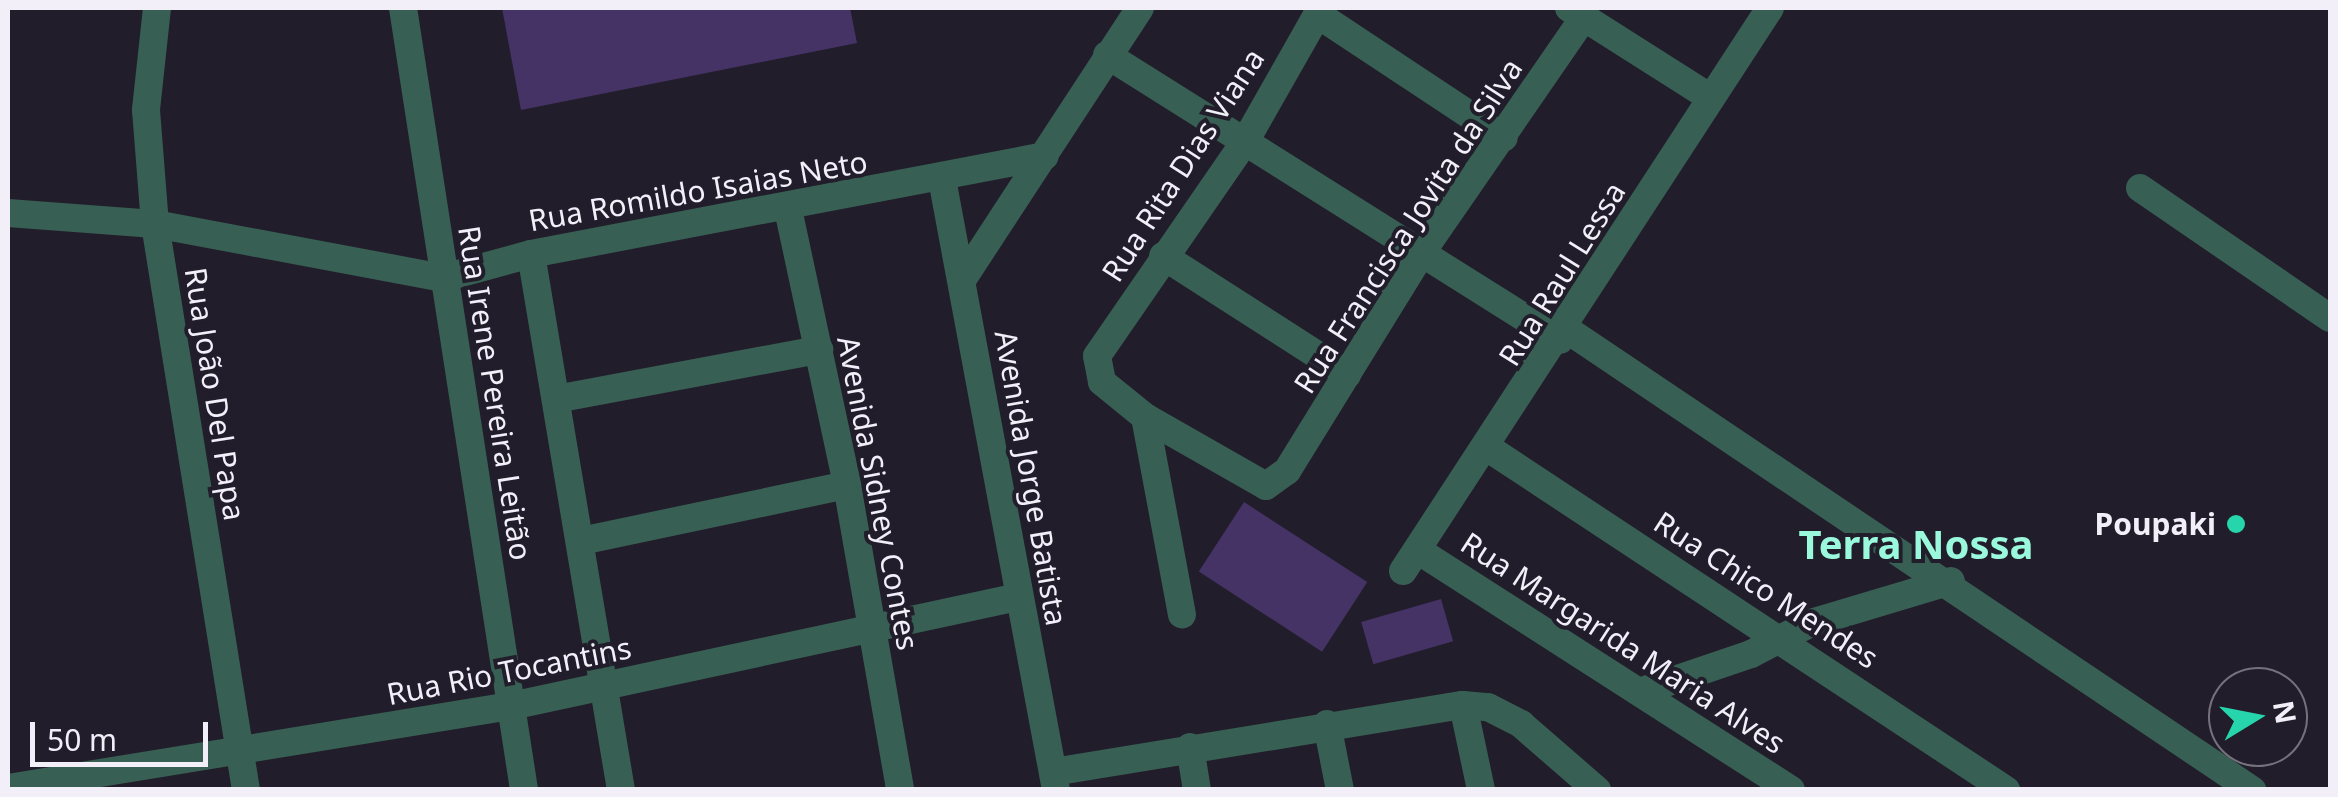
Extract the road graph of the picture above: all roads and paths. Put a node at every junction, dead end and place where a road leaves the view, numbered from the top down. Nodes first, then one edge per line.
1 (157, 8) edge
2 (403, 8) edge
3 (1140, 8) edge
4 (1770, 8) edge
5 (1319, 11) edge
6 (1576, 12) edge
7 (1107, 55) junction
8 (1711, 98) junction
9 (1504, 138) junction
10 (1246, 140) junction
11 (1045, 156) junction
12 (942, 179) junction
13 (2140, 188) dead end
14 (788, 209) junction
15 (8, 213) edge
16 (155, 224) junction
17 (1422, 252) junction
18 (531, 254) junction
19 (1163, 256) junction
20 (443, 278) junction
21 (962, 280) junction
22 (2330, 318) edge
23 (1563, 334) junction
24 (819, 350) junction
25 (1347, 374) junction
26 (556, 399) junction
27 (1145, 416) junction
28 (1488, 448) junction
29 (846, 485) junction
30 (581, 541) junction
31 (1411, 561) joint
32 (1951, 581) junction
33 (1018, 597) junction
34 (1182, 615) dead end
35 (870, 624) junction
36 (1782, 637) junction
37 (604, 688) junction
38 (1645, 690) junction
39 (1463, 705) junction
40 (512, 706) junction
41 (1327, 724) junction
42 (1190, 748) junction
43 (239, 754) junction
44 (1054, 781) edge
45 (8, 788) edge
46 (246, 790) edge
47 (524, 790) edge
48 (621, 790) edge
49 (900, 790) edge
50 (1197, 790) edge
51 (1340, 790) edge
52 (1480, 790) edge
53 (1597, 790) edge
54 (1791, 790) edge
55 (2006, 790) edge
56 (2252, 790) edge

1 - 16 street, Rua João Del Papa
2 - 20 street, Rua Irene Pereira Leitão
3 - 7 street
4 - 8 street, Rua Raul Lessa
5 - 9 street
5 - 10 street, Rua Rita Dias Viana
6 - 8 street
6 - 9 street, Rua Francisca Jovita da Silva
7 - 10 street
7 - 11 street
8 - 23 street, Rua Raul Lessa
9 - 17 street, Rua Francisca Jovita da Silva
10 - 17 street
10 - 19 street, Rua Rita Dias Viana
11 - 12 street, Rua Romildo Isaias Neto
11 - 21 street
12 - 14 street, Rua Romildo Isaias Neto
12 - 21 street, Avenida Jorge Batista
13 - 22 street
14 - 18 street, Rua Romildo Isaias Neto
14 - 24 street, Avenida Sidney Contes
15 - 16 street, Rua Romildo Isaias Neto
16 - 20 street, Rua Romildo Isaias Neto
16 - 43 street, Rua João Del Papa
17 - 23 street
17 - 25 street, Rua Francisca Jovita da Silva
18 - 20 street, Rua Romildo Isaias Neto
18 - 26 street
19 - 25 street
19 - 27 street, Rua Rita Dias Viana
20 - 40 street, Rua Irene Pereira Leitão
21 - 33 street, Avenida Jorge Batista
23 - 28 street, Rua Raul Lessa
23 - 32 street
24 - 26 street
24 - 29 street, Avenida Sidney Contes
25 - 27 street, Rua Francisca Jovita da Silva
26 - 30 street
27 - 34 street
28 - 31 street, Rua Raul Lessa
28 - 36 street, Rua Chico Mendes
29 - 30 street
29 - 35 street, Avenida Sidney Contes
30 - 37 street
31 - 38 street, Rua Margarida Maria Alves
32 - 36 street
32 - 56 street
33 - 35 street, Rua Rio Tocantins
33 - 44 street, Avenida Jorge Batista
35 - 37 street, Rua Rio Tocantins
35 - 49 street, Avenida Sidney Contes
36 - 38 street
36 - 55 street, Rua Chico Mendes
37 - 40 street, Rua Rio Tocantins
37 - 48 street
38 - 54 street, Rua Margarida Maria Alves
39 - 41 street
39 - 52 street
39 - 53 street
40 - 43 street, Rua Rio Tocantins
40 - 47 street, Rua Irene Pereira Leitão
41 - 42 street
41 - 51 street
42 - 44 street
42 - 50 street
43 - 45 street, Rua Rio Tocantins
43 - 46 street, Rua João Del Papa

